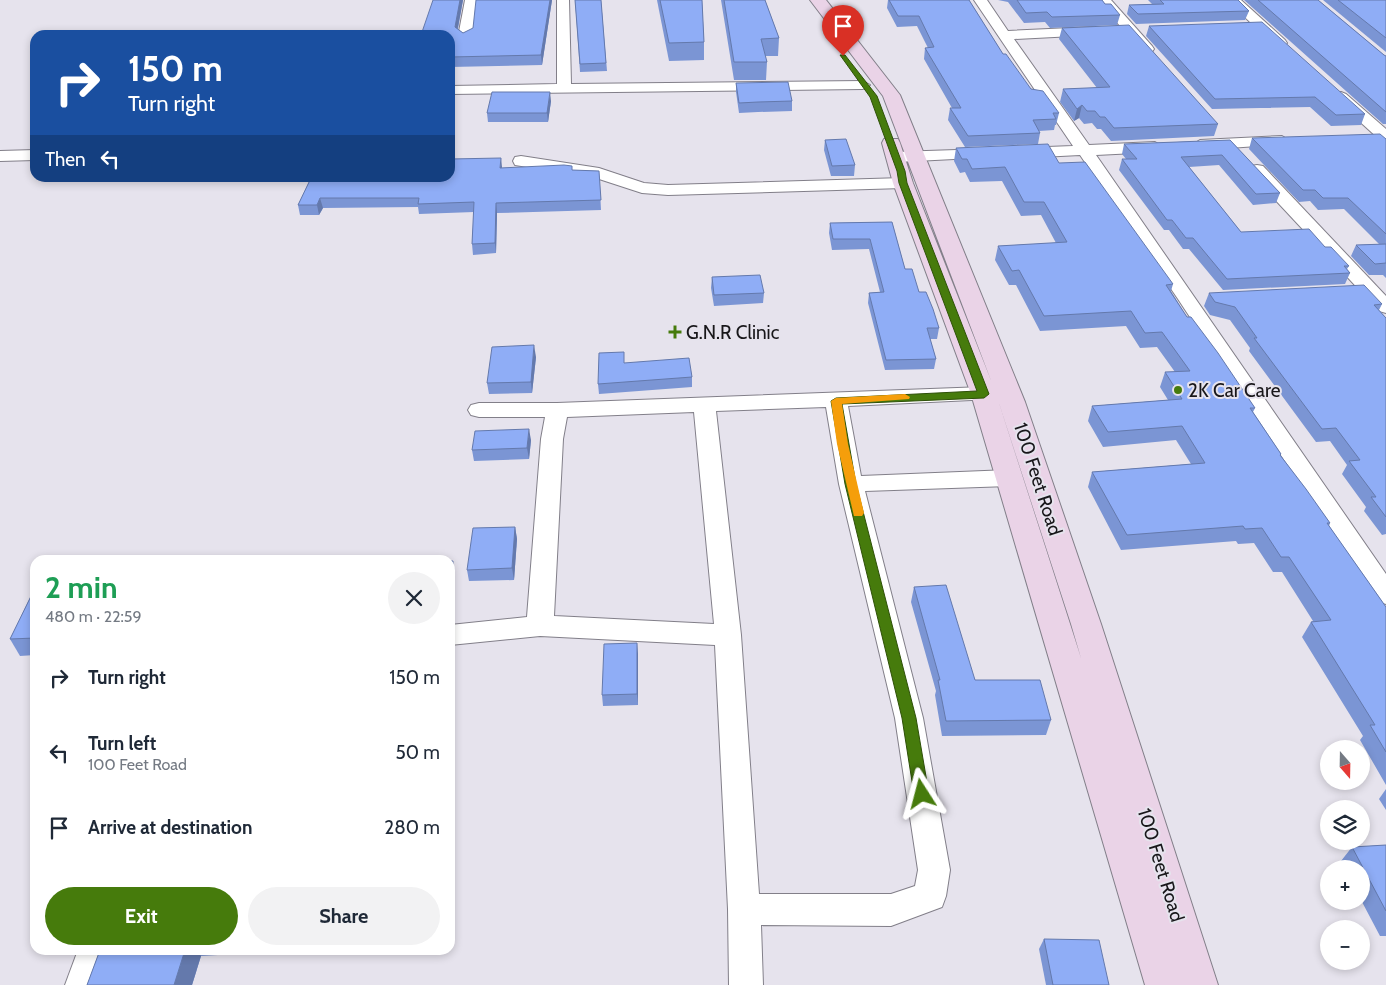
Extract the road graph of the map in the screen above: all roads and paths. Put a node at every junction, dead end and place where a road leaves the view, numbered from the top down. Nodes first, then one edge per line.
1 (471, 0) edge
2 (563, 0) edge
3 (802, 0) edge
4 (818, 0) edge
5 (980, 0) edge
6 (1104, 0) edge
7 (1233, 0) edge
8 (1242, 26) edge
9 (1260, 26) junction
10 (1148, 29) dead end
11 (1130, 30) junction
12 (1005, 35) junction
13 (465, 37) edge
14 (1289, 52) edge
15 (1155, 58) edge
16 (863, 84) junction
17 (564, 89) junction
18 (455, 90) edge
19 (1333, 90) edge
20 (1219, 129) edge
21 (1385, 136) edge
22 (1365, 137) edge
23 (1298, 140) edge
24 (1232, 144) junction
25 (1083, 150) junction
26 (30, 155) edge
27 (0, 156) edge
28 (521, 161) dead end
29 (905, 166) junction
30 (1379, 289) edge
31 (1342, 291) edge
32 (1386, 308) edge
33 (984, 394) junction
34 (836, 401) junction
35 (704, 405) junction
36 (478, 410) dead end
37 (558, 410) junction
38 (1009, 478) junction
39 (850, 484) junction
40 (1386, 594) edge
41 (540, 626) junction
42 (455, 634) edge
43 (728, 635) junction
44 (744, 909) junction
45 (93, 955) edge
46 (82, 985) edge
47 (746, 985) edge
48 (1165, 985) edge
49 (1198, 985) edge

1 - 13 street
2 - 17 street
3 - 16 street, 100 Feet Road
4 - 29 street, 100 Feet Road
5 - 12 street
6 - 11 street
7 - 9 street
8 - 9 street
9 - 14 street
10 - 11 street
11 - 12 street
11 - 15 street
12 - 25 street
16 - 17 street
16 - 29 street, 100 Feet Road
17 - 18 street
19 - 21 street
20 - 24 street
21 - 22 street
23 - 24 street
24 - 25 street
24 - 30 street
25 - 29 street
25 - 40 street
26 - 27 street
28 - 29 street
29 - 33 street, 100 Feet Road
29 - 49 street, 100 Feet Road
30 - 31 street
30 - 32 street
33 - 34 street
33 - 38 street, 100 Feet Road
34 - 35 street
34 - 39 street
35 - 37 street
35 - 43 street
36 - 37 street
37 - 41 street
38 - 39 street
38 - 48 street, 100 Feet Road
39 - 44 street
41 - 42 street
41 - 43 street
43 - 44 street
44 - 47 street
45 - 46 street

